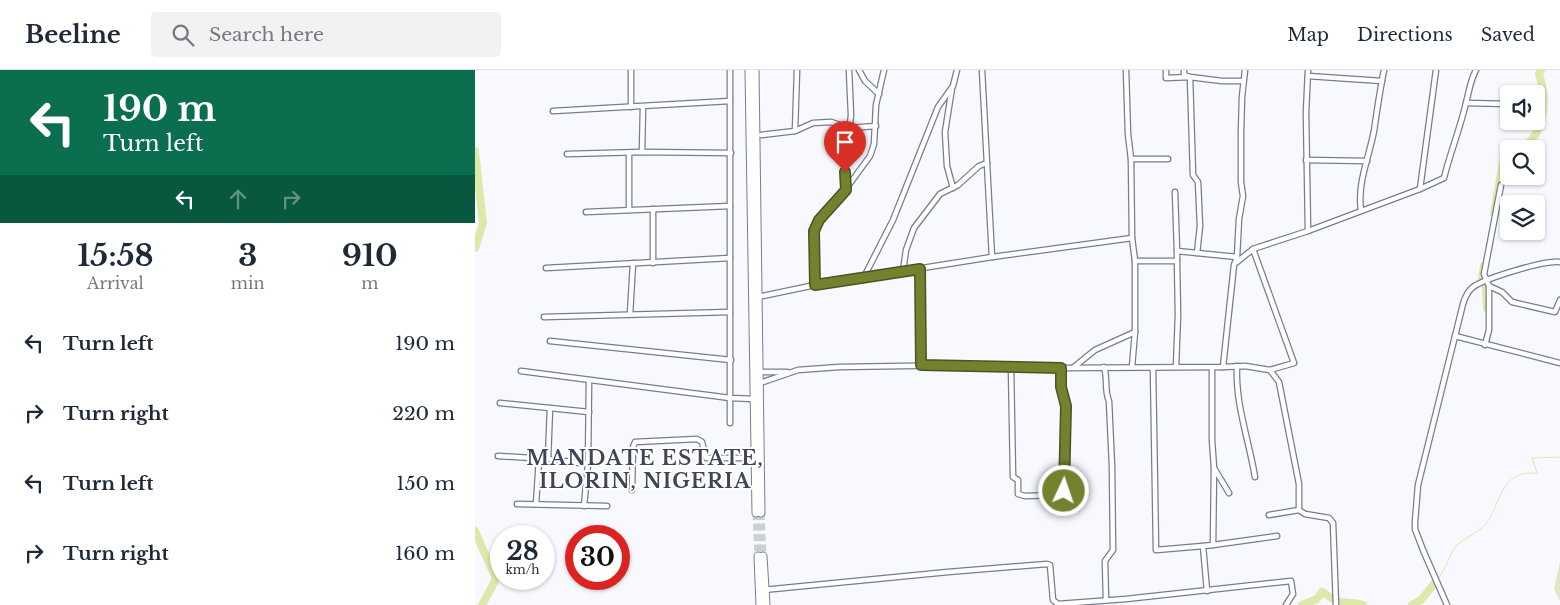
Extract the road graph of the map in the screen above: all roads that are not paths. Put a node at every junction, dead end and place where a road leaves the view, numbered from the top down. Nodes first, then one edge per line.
1 (631, 70) edge
2 (730, 70) edge
3 (749, 70) edge
4 (755, 70) edge
5 (797, 70) edge
6 (849, 70) edge
7 (859, 70) edge
8 (884, 70) edge
9 (957, 70) edge
10 (982, 70) edge
11 (1126, 70) edge
12 (1166, 70) edge
13 (1184, 70) edge
14 (1245, 70) edge
15 (1385, 70) edge
16 (1436, 70) edge
17 (1476, 70) edge
18 (1308, 73) edge
19 (1189, 78) junction
20 (1243, 81) junction
21 (1382, 81) junction
22 (953, 86) junction
23 (879, 94) junction
24 (731, 101) junction
25 (1466, 104) junction
26 (1500, 104) edge
27 (631, 107) junction
28 (643, 107) junction
29 (553, 111) dead end
30 (875, 126) junction
31 (849, 128) junction
32 (795, 131) junction
33 (761, 135) dead end
34 (641, 152) junction
35 (629, 153) junction
36 (731, 153) junction
37 (567, 154) dead end
38 (1131, 159) junction
39 (1168, 159) dead end
40 (1306, 160) junction
41 (1367, 161) junction
42 (987, 163) junction
43 (1501, 185) dead end
44 (953, 188) junction
45 (1421, 189) junction
46 (846, 190) junction
47 (1175, 192) dead end
48 (730, 206) junction
49 (653, 209) junction
50 (629, 210) junction
51 (1361, 210) junction
52 (586, 212) dead end
53 (1308, 231) junction
54 (1132, 238) junction
55 (1253, 249) junction
56 (1177, 251) junction
57 (1197, 253) junction
58 (992, 257) junction
59 (1237, 257) junction
60 (730, 258) junction
61 (1177, 260) junction
62 (1135, 261) junction
63 (1560, 262) edge
64 (633, 263) junction
65 (653, 263) junction
66 (1234, 265) junction
67 (546, 268) dead end
68 (920, 269) junction
69 (903, 271) junction
70 (864, 277) junction
71 (1486, 283) junction
72 (815, 285) junction
73 (756, 297) junction
74 (1560, 300) edge
75 (730, 312) junction
76 (630, 314) junction
77 (544, 317) dead end
78 (1135, 332) junction
79 (1455, 336) junction
80 (550, 341) dead end
81 (1485, 344) junction
82 (731, 360) junction
83 (1560, 363) edge
84 (921, 365) junction
85 (1011, 366) junction
86 (1237, 366) junction
87 (1104, 367) junction
88 (1132, 367) junction
89 (1175, 367) junction
90 (1223, 367) junction
91 (1061, 368) junction
92 (1074, 368) junction
93 (1153, 368) junction
94 (1212, 368) junction
95 (1270, 370) junction
96 (521, 371) dead end
97 (756, 372) junction
98 (791, 372) junction
99 (589, 380) junction
100 (760, 383) junction
101 (730, 398) junction
102 (754, 399) junction
103 (500, 403) dead end
104 (550, 408) junction
105 (589, 412) junction
106 (730, 423) dead end
107 (498, 456) dead end
108 (755, 458) junction
109 (539, 459) junction
110 (548, 459) junction
111 (588, 464) junction
112 (1214, 468) junction
113 (1255, 476) dead end
114 (632, 490) dead end
115 (1229, 493) dead end
116 (517, 504) dead end
117 (536, 504) junction
118 (584, 506) junction
119 (607, 506) dead end
120 (1299, 510) junction
121 (1269, 515) dead end
122 (1277, 536) dead end
123 (1213, 545) junction
124 (1203, 546) junction
125 (760, 556) tunnel mouth
126 (762, 590) junction
127 (1207, 591) junction
128 (1106, 600) junction
129 (1335, 603) edge
130 (760, 605) edge
131 (766, 605) edge
132 (1286, 605) edge
133 (1447, 605) edge

1 - 27 street
2 - 24 street
3 - 73 main road
4 - 73 main road
5 - 32 street
6 - 31 street
7 - 23 street
8 - 23 street
9 - 22 street
10 - 42 street
11 - 38 street
12 - 19 street
13 - 19 street
14 - 20 street
15 - 21 street
16 - 45 street
17 - 25 street
18 - 21 street
18 - 40 street
19 - 20 street
19 - 57 street
20 - 59 street
21 - 41 street
22 - 44 street
22 - 70 street
23 - 30 street
24 - 28 street
24 - 36 street
25 - 26 street
25 - 45 street
27 - 28 street
27 - 29 street
28 - 34 street
30 - 31 street
30 - 46 street
31 - 32 street
31 - 46 street
32 - 33 street
34 - 35 street
34 - 36 street
35 - 37 street
35 - 50 street
36 - 48 street
38 - 39 street
38 - 54 street
40 - 41 street
40 - 53 street
41 - 51 street
42 - 44 street
42 - 58 street
43 - 71 street
44 - 69 street
45 - 51 street
46 - 72 street
47 - 56 street
48 - 49 street
48 - 60 street
49 - 50 street
49 - 65 street
50 - 52 street
51 - 53 street
53 - 55 street
54 - 58 street
54 - 62 street
55 - 66 street
55 - 95 street
56 - 57 street
56 - 61 street
57 - 59 street
58 - 68 street
59 - 66 street
60 - 65 street
60 - 75 street
61 - 62 street
61 - 89 street
62 - 78 street
63 - 71 street
64 - 65 street
64 - 67 street
64 - 76 street
66 - 90 street
68 - 69 street
68 - 84 street
69 - 70 street
70 - 72 street
71 - 74 street
71 - 79 street
71 - 81 street
72 - 73 street
73 - 97 main road
75 - 76 street
75 - 82 street
76 - 77 street
78 - 88 street
78 - 92 street
79 - 81 street
79 - 133 street
80 - 82 street
81 - 83 street
82 - 101 street
84 - 85 street
84 - 98 street
85 - 91 street
85 - 91 street
86 - 90 street
86 - 95 street
86 - 113 street
87 - 88 street
87 - 92 street
87 - 128 street
88 - 93 street
89 - 93 street
89 - 94 street
90 - 94 street
91 - 92 street
93 - 124 street
94 - 112 street
95 - 120 street
96 - 99 street
97 - 98 street
97 - 100 main road
97 - 102 main road
98 - 100 street
99 - 101 street
99 - 105 street
100 - 108 main road
101 - 102 street
101 - 106 street
102 - 108 main road
103 - 104 street
104 - 105 street
104 - 110 street
105 - 111 street
107 - 109 street
108 - 114 street
109 - 110 street
109 - 117 street
110 - 111 street
111 - 118 street
112 - 115 street
112 - 123 street
116 - 117 street
117 - 118 street
118 - 119 street
120 - 121 street
120 - 129 street
122 - 123 street
123 - 124 street
124 - 127 street
125 - 126 main road
126 - 128 street
126 - 130 main road
126 - 131 main road
127 - 128 street
127 - 132 street

